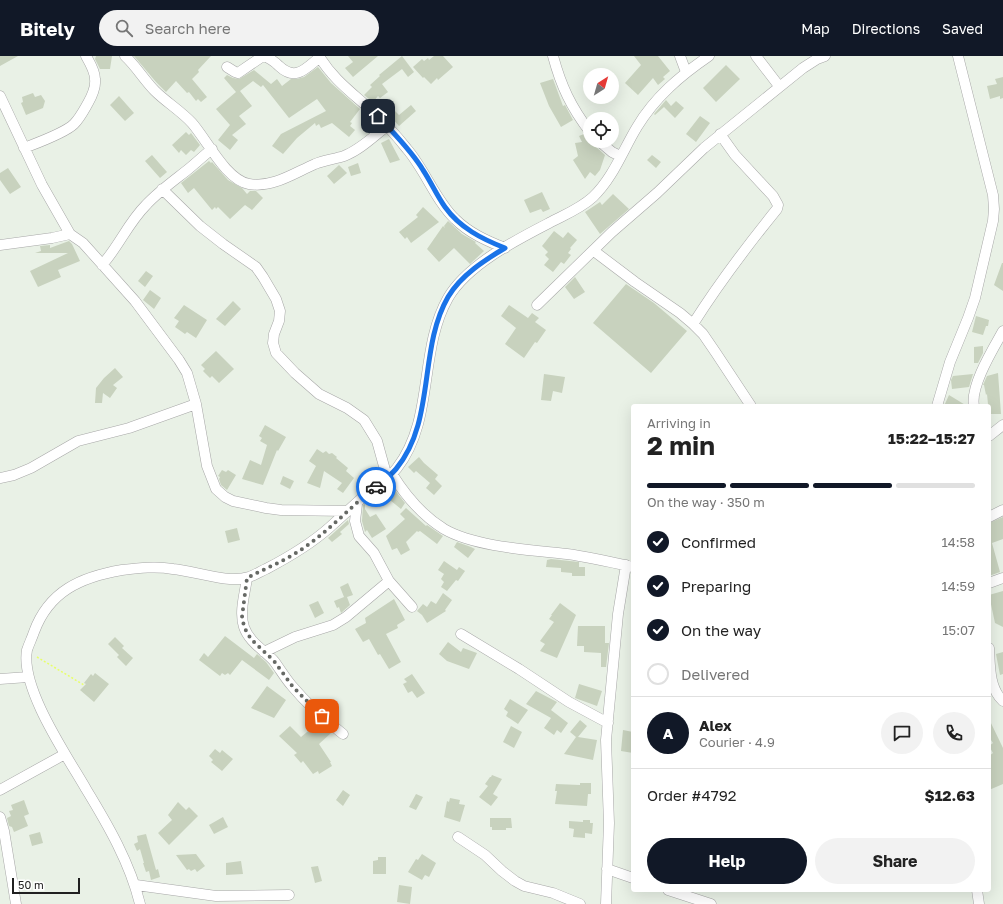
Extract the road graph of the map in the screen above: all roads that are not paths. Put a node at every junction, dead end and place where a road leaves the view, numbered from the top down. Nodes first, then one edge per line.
1 (86, 56) edge
2 (125, 56) edge
3 (319, 56) edge
4 (553, 56) edge
5 (680, 56) edge
6 (709, 56) edge
7 (756, 56) edge
8 (825, 56) edge
9 (958, 56) edge
10 (227, 67) dead end
11 (686, 72) junction
12 (779, 86) junction
13 (0, 96) edge
14 (583, 122) edge
15 (386, 126) junction
16 (720, 134) junction
17 (24, 148) junction
18 (607, 148) edge
19 (212, 149) junction
20 (620, 156) junction
21 (162, 189) junction
22 (70, 234) junction
23 (0, 245) edge
24 (505, 248) junction
25 (594, 251) junction
26 (102, 265) junction
27 (538, 305) dead end
28 (693, 324) junction
29 (1003, 331) edge
30 (196, 404) junction
31 (750, 404) edge
32 (938, 404) edge
33 (974, 404) edge
34 (1003, 424) edge
35 (991, 434) edge
36 (390, 475) junction
37 (0, 478) edge
38 (357, 504) junction
39 (1003, 510) edge
40 (348, 511) junction
41 (991, 516) edge
42 (629, 566) edge
43 (247, 578) junction
44 (1003, 578) edge
45 (389, 581) junction
46 (991, 582) edge
47 (412, 607) dead end
48 (461, 634) dead end
49 (264, 652) junction
50 (991, 666) edge
51 (28, 677) junction
52 (0, 679) edge
53 (1003, 701) edge
54 (608, 723) junction
55 (343, 734) dead end
56 (65, 754) junction
57 (0, 790) edge
58 (0, 817) edge
59 (458, 837) dead end
60 (607, 869) junction
61 (631, 877) edge
62 (136, 886) junction
63 (674, 892) edge
64 (977, 892) edge
65 (289, 895) dead end
66 (16, 904) edge
67 (140, 904) edge
68 (580, 904) edge
69 (606, 904) edge
70 (711, 904) edge
71 (979, 904) edge

1 - 17 street
2 - 19 street
3 - 10 street
3 - 15 street
4 - 14 street
5 - 11 street
6 - 11 street
7 - 12 street
8 - 12 street
9 - 32 street
11 - 20 street
12 - 16 street
13 - 17 street
15 - 19 street
15 - 24 street
16 - 25 street
16 - 28 street
17 - 22 street
18 - 20 street
19 - 21 street
20 - 24 street
21 - 26 street
21 - 36 street
22 - 23 street
22 - 26 street
24 - 36 street
25 - 27 street
25 - 28 street
26 - 30 street
28 - 31 street
29 - 33 street
30 - 37 street
30 - 40 street
34 - 35 street
36 - 38 street
36 - 42 street
38 - 40 street
38 - 45 street
39 - 41 street
40 - 43 street
42 - 54 street
43 - 49 street
43 - 51 street
44 - 46 street
45 - 47 street
45 - 49 street
48 - 54 street
49 - 55 street
50 - 53 street
51 - 52 street
51 - 56 street
54 - 60 street
56 - 57 street
56 - 62 street
58 - 66 street
59 - 68 street
60 - 61 street
60 - 69 street
62 - 65 street
62 - 67 street
63 - 70 street
64 - 71 street

